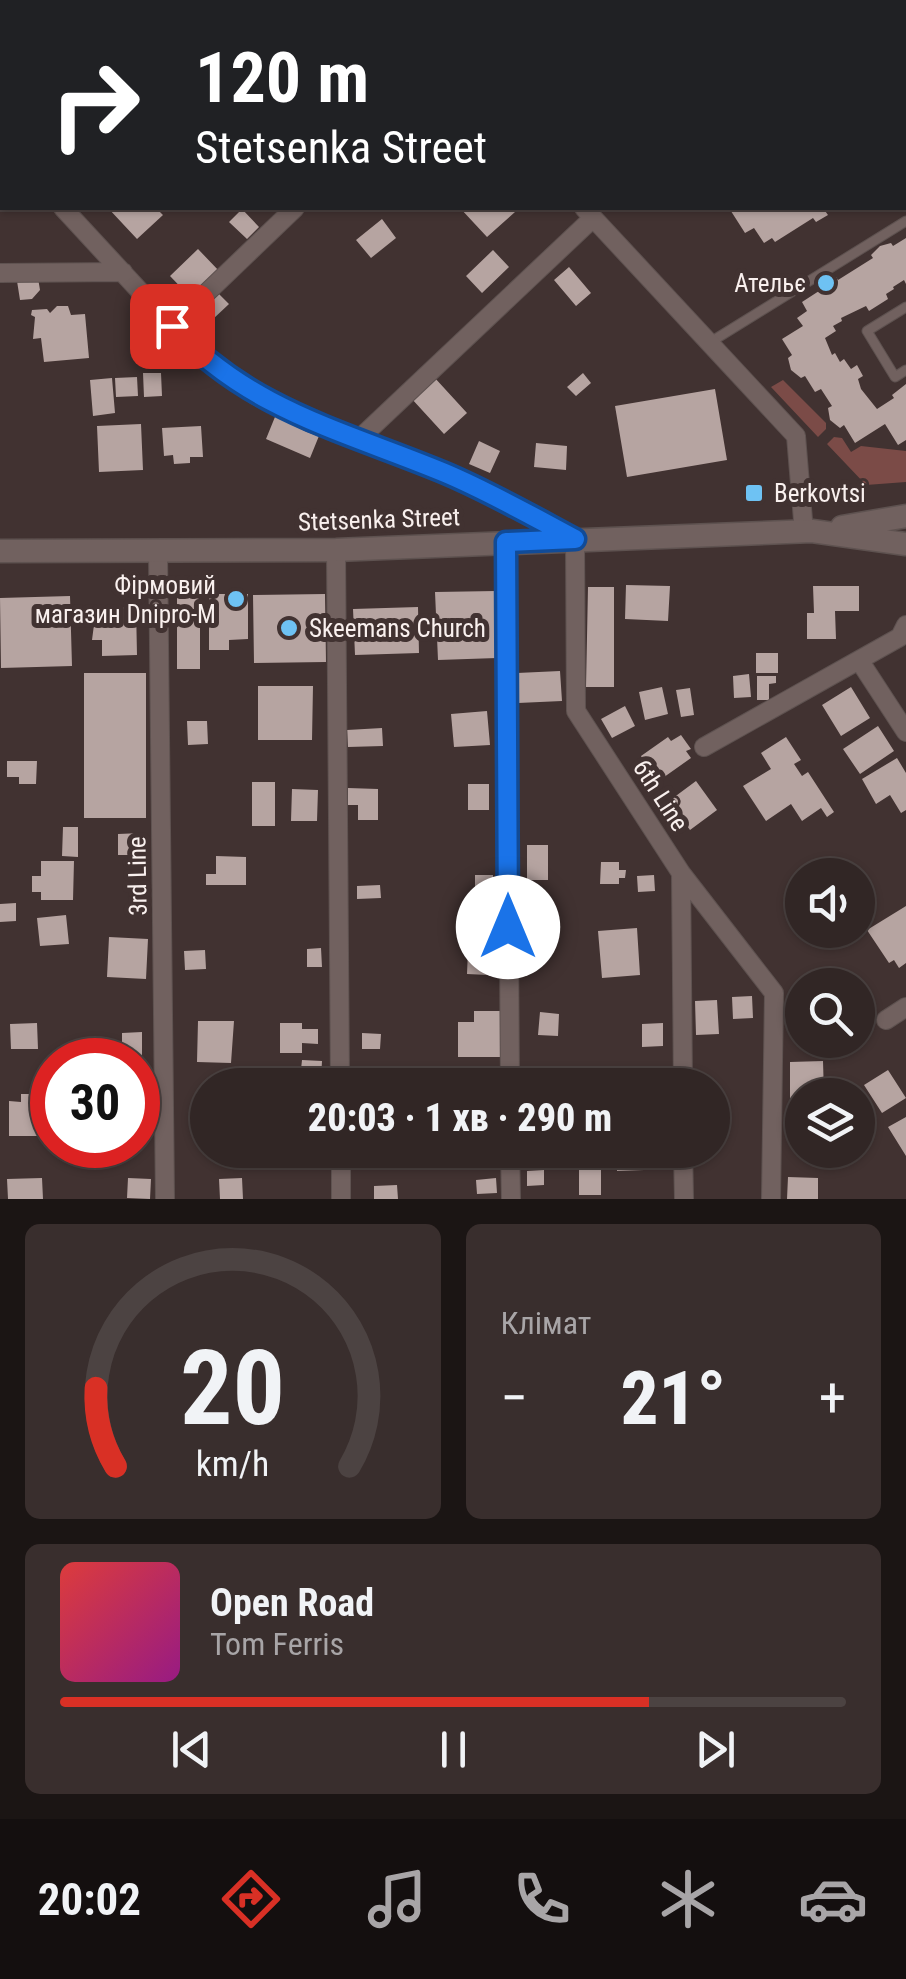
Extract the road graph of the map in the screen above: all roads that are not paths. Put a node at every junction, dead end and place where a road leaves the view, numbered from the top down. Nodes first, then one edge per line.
1 (65, 210) edge
2 (293, 210) edge
3 (588, 213) edge
4 (906, 220) edge
5 (0, 272) edge
6 (123, 272) junction
7 (906, 307) edge
8 (172, 326) junction
9 (709, 343) junction
10 (906, 370) edge
11 (358, 440) junction
12 (906, 516) edge
13 (812, 532) junction
14 (575, 539) junction
15 (506, 542) junction
16 (906, 544) edge
17 (336, 550) junction
18 (0, 551) edge
19 (158, 552) junction
20 (906, 624) edge
21 (859, 660) junction
22 (906, 732) edge
23 (704, 747) dead end
24 (682, 873) junction
25 (906, 1008) edge
26 (886, 1020) dead end
27 (340, 1068) edge
28 (510, 1068) edge
29 (683, 1068) edge
30 (341, 1168) edge
31 (510, 1168) edge
32 (683, 1168) edge
33 (165, 1199) edge
34 (341, 1199) edge
35 (510, 1199) edge
36 (684, 1199) edge
37 (771, 1199) edge

1 - 6 street
2 - 8 street
3 - 9 street
3 - 11 street
4 - 9 lane
5 - 6 street
6 - 8 street
7 - 10 lane
8 - 11 street
9 - 13 street
11 - 14 street
12 - 13 main road, Stetsenka Street
13 - 14 main road, Stetsenka Street
13 - 16 main road, Stetsenka Street
14 - 15 main road, Stetsenka Street
14 - 24 street, 6th Line
15 - 17 main road, Stetsenka Street
15 - 28 street
17 - 19 main road, Stetsenka Street
17 - 27 street
18 - 19 main road, Stetsenka Street
19 - 33 street, 3rd Line
20 - 21 street
21 - 22 street
21 - 23 street
24 - 29 street
24 - 37 street, 6th Line
25 - 26 street
30 - 34 street
31 - 35 street
32 - 36 street

